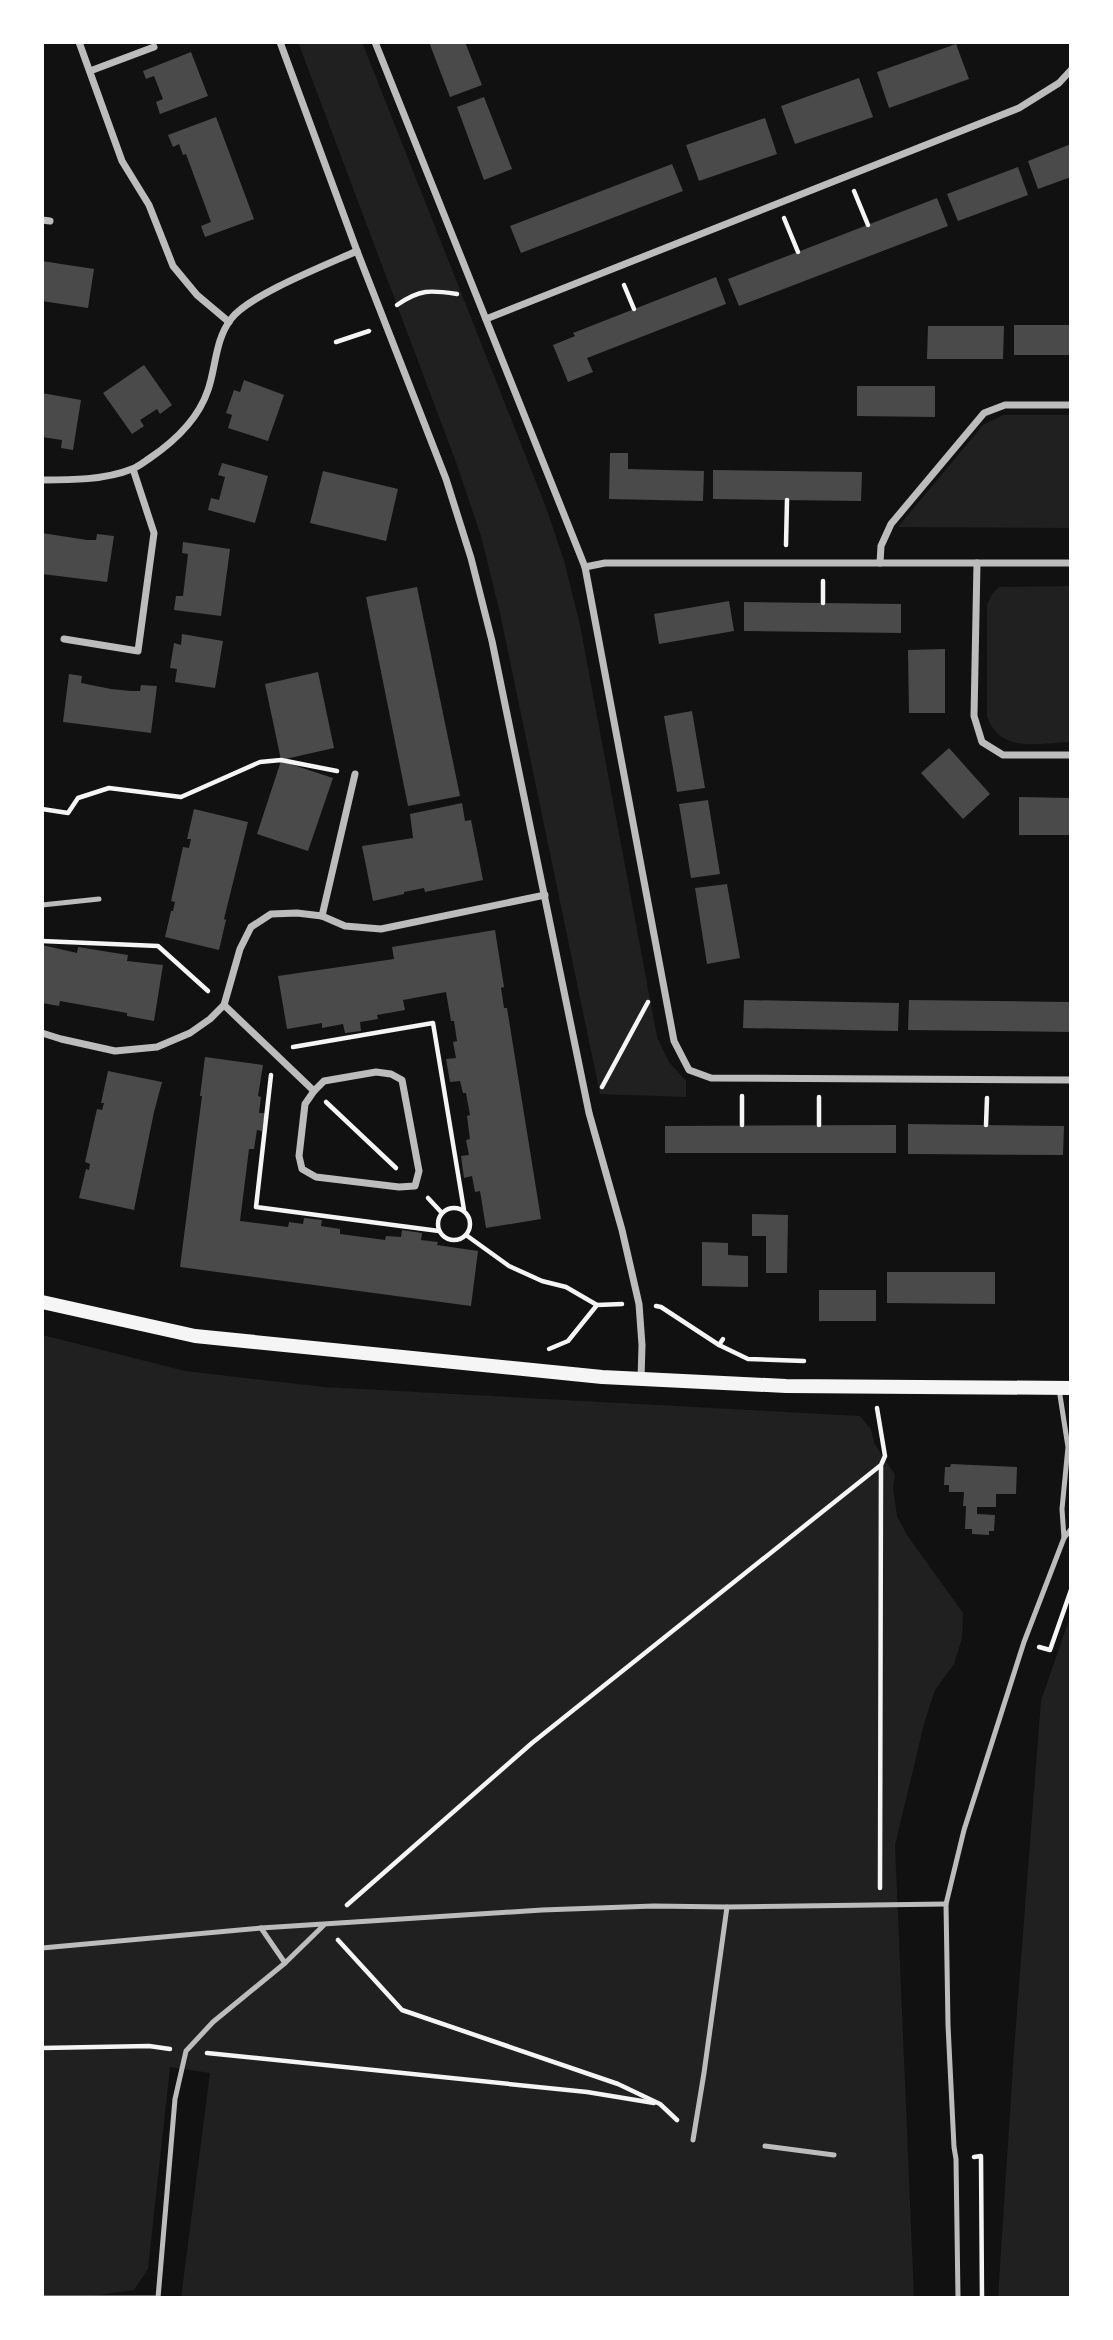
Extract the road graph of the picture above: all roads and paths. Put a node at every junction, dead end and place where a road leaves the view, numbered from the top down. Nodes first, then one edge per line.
1 (79, 42) edge
2 (280, 42) edge
3 (376, 42) edge
4 (154, 47) dead end
5 (1071, 70) edge
6 (90, 71) junction
7 (848, 177) junction
8 (779, 205) junction
9 (868, 225) dead end
10 (357, 251) junction
11 (798, 252) dead end
12 (617, 268) junction
13 (474, 289) junction
14 (634, 309) dead end
15 (382, 316) junction
16 (486, 319) junction
17 (229, 322) junction
18 (385, 325) junction
19 (337, 342) dead end
20 (1071, 405) edge
21 (133, 469) junction
22 (42, 481) edge
23 (787, 500) dead end
24 (786, 563) junction
25 (880, 563) junction
26 (976, 563) junction
27 (1071, 563) edge
28 (585, 567) junction
29 (64, 639) dead end
30 (1071, 755) edge
31 (355, 774) joint
32 (42, 809) edge
33 (545, 895) junction
34 (99, 899) dead end
35 (42, 905) edge
36 (322, 916) junction
37 (42, 941) edge
38 (662, 977) junction
39 (224, 1005) junction
40 (42, 1033) edge
41 (280, 1059) junction
42 (1071, 1080) edge
43 (314, 1091) junction
44 (742, 1096) dead end
45 (819, 1096) dead end
46 (987, 1098) dead end
47 (589, 1113) junction
48 (742, 1125) dead end
49 (819, 1125) dead end
50 (986, 1125) dead end
51 (415, 1186) junction
52 (464, 1210) junction
53 (442, 1213) junction
54 (439, 1231) junction
55 (466, 1235) junction
56 (42, 1302) edge
57 (639, 1304) junction
58 (597, 1305) junction
59 (723, 1339) dead end
60 (719, 1345) junction
61 (546, 1350) dead end
62 (748, 1359) dead end
63 (641, 1379) junction
64 (1065, 1388) edge
65 (878, 1417) dead end
66 (881, 1465) junction
67 (1071, 1529) edge
68 (1068, 1538) edge
69 (946, 1904) junction
70 (880, 1905) junction
71 (727, 1908) junction
72 (324, 1924) junction
73 (261, 1928) junction
74 (42, 1948) edge
75 (285, 1963) junction
76 (42, 2048) edge
77 (186, 2051) junction
78 (660, 2105) junction
79 (693, 2140) joint
80 (765, 2146) dead end
81 (834, 2155) dead end
82 (956, 2159) junction
83 (42, 2298) edge
84 (158, 2298) edge
85 (958, 2298) edge
86 (982, 2298) edge

1 - 6 street
2 - 10 street
3 - 13 street
4 - 6 street
5 - 7 street
6 - 17 street
7 - 8 street
7 - 9 path
8 - 11 path
8 - 12 street
10 - 15 street
10 - 17 street
12 - 14 path
12 - 16 street
13 - 15 path
13 - 16 street
15 - 18 street
16 - 28 street
17 - 21 street
18 - 19 path
18 - 33 street
20 - 25 street
21 - 22 street
21 - 29 street
23 - 24 path
24 - 25 street
24 - 28 street
25 - 26 street
26 - 27 street
26 - 30 street
28 - 38 street
31 - 32 path
31 - 36 street
33 - 36 street
33 - 47 street
34 - 35 lane
36 - 39 street
37 - 39 path
38 - 42 street
38 - 47 path
39 - 40 street
39 - 41 street
41 - 43 street
41 - 52 path
41 - 54 path
43 - 51 path
43 - 51 street
43 - 51 street
44 - 48 path
45 - 49 path
46 - 50 path
47 - 57 street
51 - 53 path
52 - 53 path
52 - 55 path
53 - 54 path
54 - 55 path
55 - 58 path
56 - 63 main road
57 - 58 path
57 - 60 path
57 - 63 street
58 - 61 path
59 - 60 path
60 - 62 path
63 - 64 main road
64 - 68 lane
65 - 66 path
66 - 70 path
66 - 72 path
67 - 68 lane
68 - 69 lane
69 - 70 lane
69 - 82 lane
70 - 71 lane
71 - 72 lane
71 - 79 lane
72 - 73 lane
72 - 75 lane
72 - 78 path
73 - 74 lane
73 - 75 lane
75 - 77 lane
76 - 77 path
77 - 78 path
77 - 84 lane
78 - 79 path
80 - 81 lane
82 - 85 lane
82 - 86 path
83 - 84 lane

